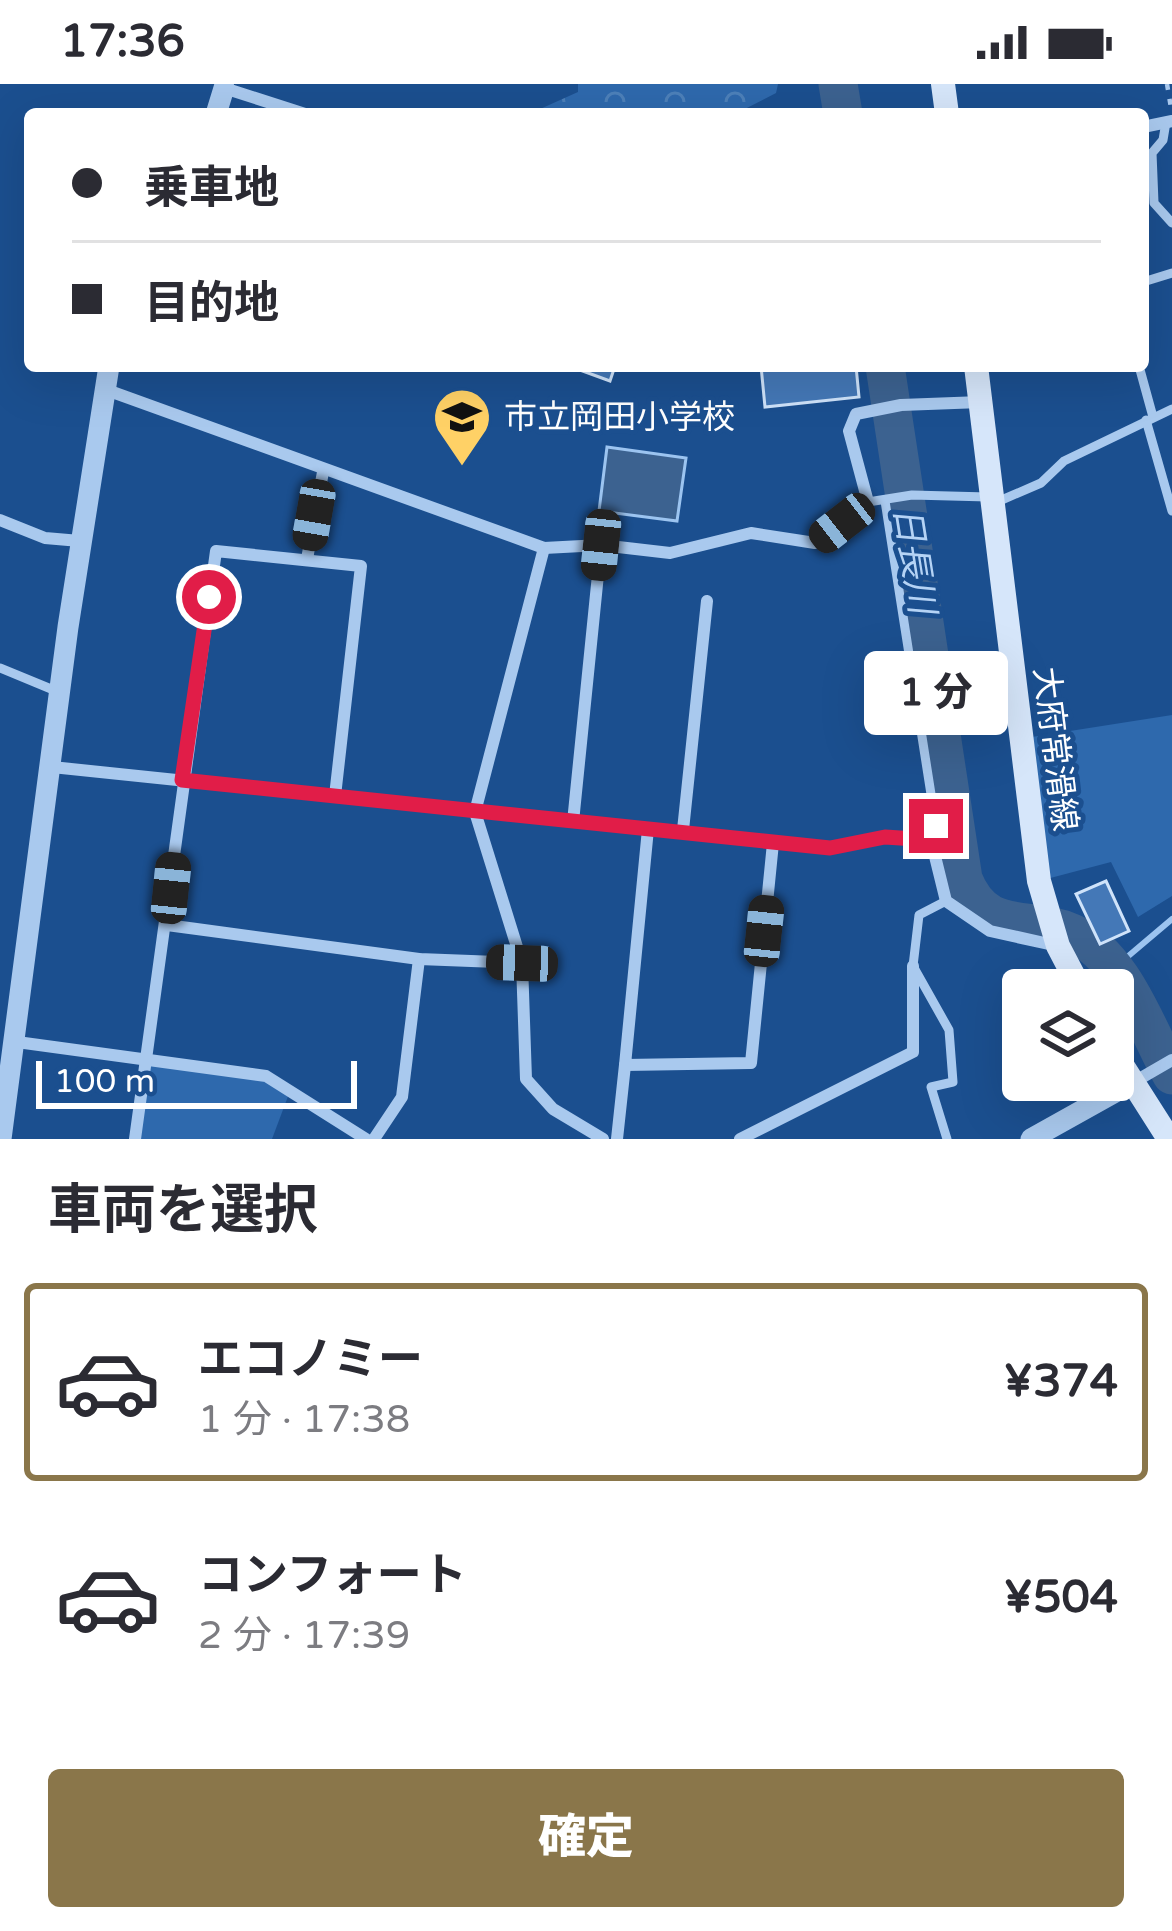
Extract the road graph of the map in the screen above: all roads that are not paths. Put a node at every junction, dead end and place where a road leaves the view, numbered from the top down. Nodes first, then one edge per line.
1 (219, 86) edge
2 (287, 108) edge
3 (1170, 119) edge
4 (1172, 223) edge
5 (107, 372) edge
6 (977, 372) edge
7 (1139, 372) edge
8 (103, 389) junction
9 (981, 402) junction
10 (1172, 409) edge
11 (1150, 419) junction
12 (322, 472) junction
13 (887, 500) junction
14 (992, 500) junction
15 (868, 502) junction
16 (1172, 511) edge
17 (0, 520) edge
18 (80, 541) junction
19 (601, 545) junction
20 (544, 548) junction
21 (307, 559) junction
22 (707, 601) dead end
23 (0, 668) edge
24 (61, 692) junction
25 (52, 767) junction
26 (182, 780) junction
27 (335, 796) junction
28 (475, 812) junction
29 (573, 822) junction
30 (648, 829) junction
31 (683, 830) junction
32 (931, 840) junction
33 (773, 844) junction
34 (946, 901) junction
35 (167, 925) junction
36 (1054, 935) junction
37 (419, 959) junction
38 (522, 963) junction
39 (913, 967) junction
40 (1071, 969) edge
41 (17, 1042) junction
42 (1172, 1060) edge
43 (145, 1061) junction
44 (625, 1065) junction
45 (1134, 1068) edge
46 (1144, 1076) junction
47 (1, 1139) edge
48 (135, 1139) edge
49 (370, 1139) edge
50 (603, 1139) edge
51 (617, 1139) edge
52 (740, 1139) edge
53 (947, 1139) edge
54 (1031, 1139) edge
55 (1169, 1139) edge

1 - 2 street
3 - 4 lane
5 - 8 street
6 - 9 main road, 大府常滑線
7 - 11 lane
8 - 12 street
8 - 18 street
9 - 14 main road, 大府常滑線
9 - 15 street
10 - 11 lane
11 - 14 lane
11 - 16 lane
12 - 20 street
12 - 21 street
13 - 14 lane
13 - 15 lane
13 - 32 lane
14 - 36 main road, 大府常滑線
15 - 19 street
17 - 18 street
18 - 24 street
19 - 20 street
19 - 29 street
20 - 28 street
21 - 26 street
21 - 27 street
22 - 31 street
23 - 24 lane
24 - 25 street
25 - 26 street
25 - 41 street
26 - 27 street
26 - 35 street
27 - 28 street
28 - 29 street
28 - 38 street
29 - 30 street
30 - 31 street
30 - 44 street
31 - 33 street
32 - 33 street
32 - 34 street
33 - 44 street
34 - 36 street
34 - 39 lane
35 - 37 street
35 - 43 street
36 - 40 main road, 大府常滑線
37 - 38 street
37 - 49 street
38 - 50 street
39 - 52 street
39 - 53 lane
41 - 43 street
41 - 47 street
42 - 46 street
43 - 48 street
43 - 49 street
44 - 51 street
45 - 46 main road
46 - 54 street
46 - 55 main road

